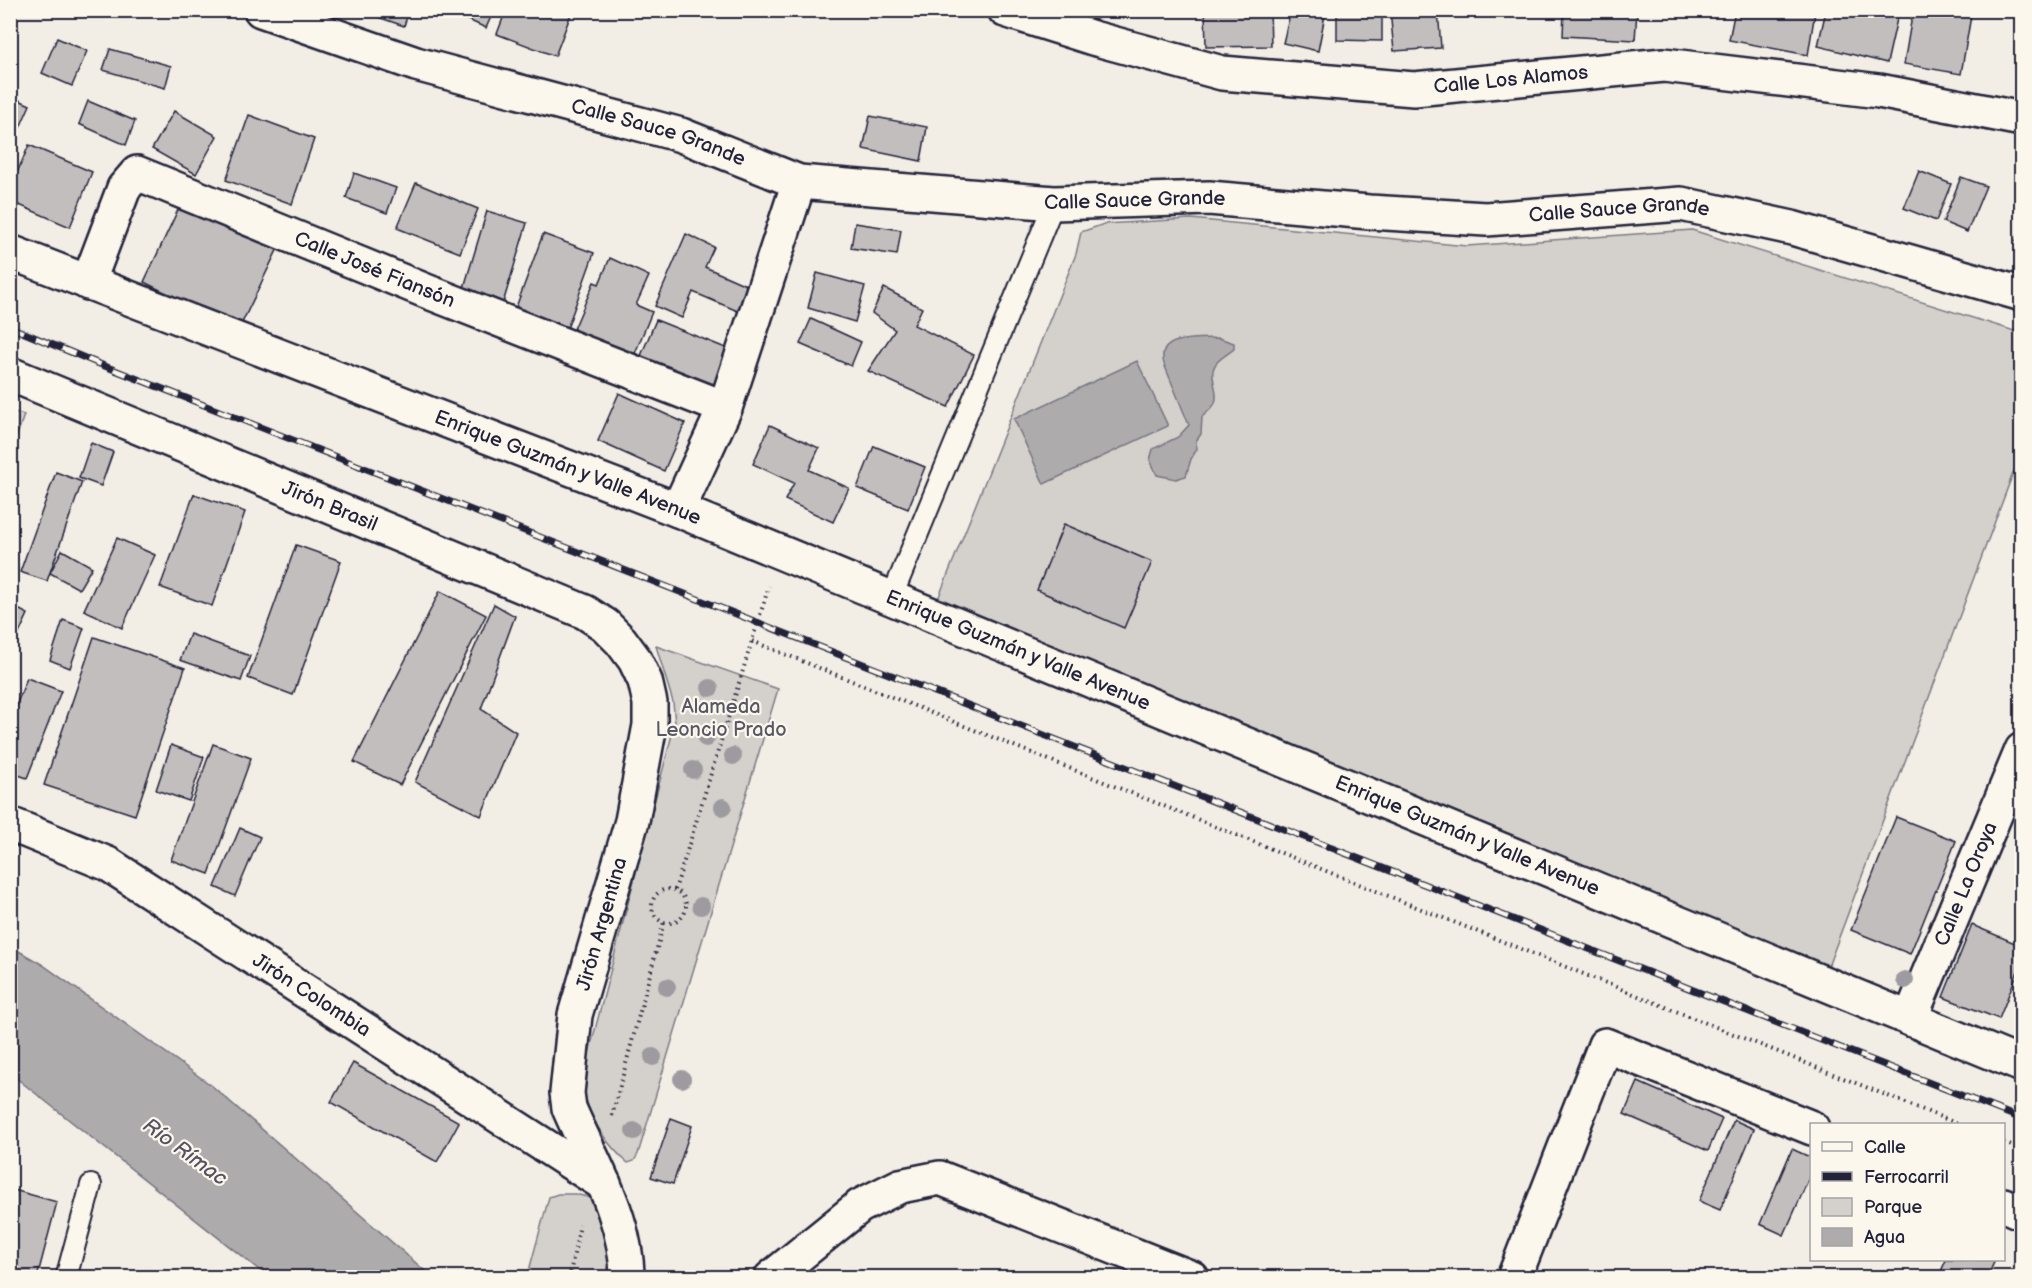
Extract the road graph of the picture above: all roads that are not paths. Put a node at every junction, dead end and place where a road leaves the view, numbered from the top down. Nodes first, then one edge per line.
1 (261, 10) edge
2 (1005, 10) edge
3 (2022, 119) edge
4 (799, 182) junction
5 (1054, 203) junction
6 (10, 252) edge
7 (88, 283) junction
8 (2022, 294) edge
9 (10, 374) edge
10 (725, 408) junction
11 (678, 510) junction
12 (891, 599) junction
13 (635, 660) joint
14 (2020, 761) edge
15 (10, 824) edge
16 (1910, 1019) junction
17 (2022, 1065) edge
18 (1810, 1127) edge
19 (604, 1184) junction
20 (91, 1185) dead end
21 (2005, 1206) edge
22 (2022, 1213) edge
23 (66, 1278) edge
24 (627, 1278) edge
25 (648, 1278) edge
26 (771, 1278) edge
27 (1192, 1278) edge
28 (1514, 1278) edge

1 - 4 street, Calle Sauce Grande
2 - 3 street, Calle Los Alamos
4 - 5 street, Calle Sauce Grande
4 - 10 street
5 - 8 street, Calle Sauce Grande
5 - 12 lane
6 - 7 street, Enrique Guzmán y Valle Avenue
7 - 10 street, Calle José Fiansón
7 - 11 street, Enrique Guzmán y Valle Avenue
9 - 13 street, Jirón Brasil
10 - 11 street
11 - 12 street, Enrique Guzmán y Valle Avenue
12 - 16 street, Enrique Guzmán y Valle Avenue
13 - 19 street, Jirón Argentina
14 - 16 street, Calle La Oroya
15 - 19 street, Jirón Colombia
16 - 17 street, Enrique Guzmán y Valle Avenue
18 - 28 street
19 - 24 street, Jirón Argentina
19 - 25 street, Jirón Argentina
20 - 23 lane
21 - 22 street
26 - 27 street

